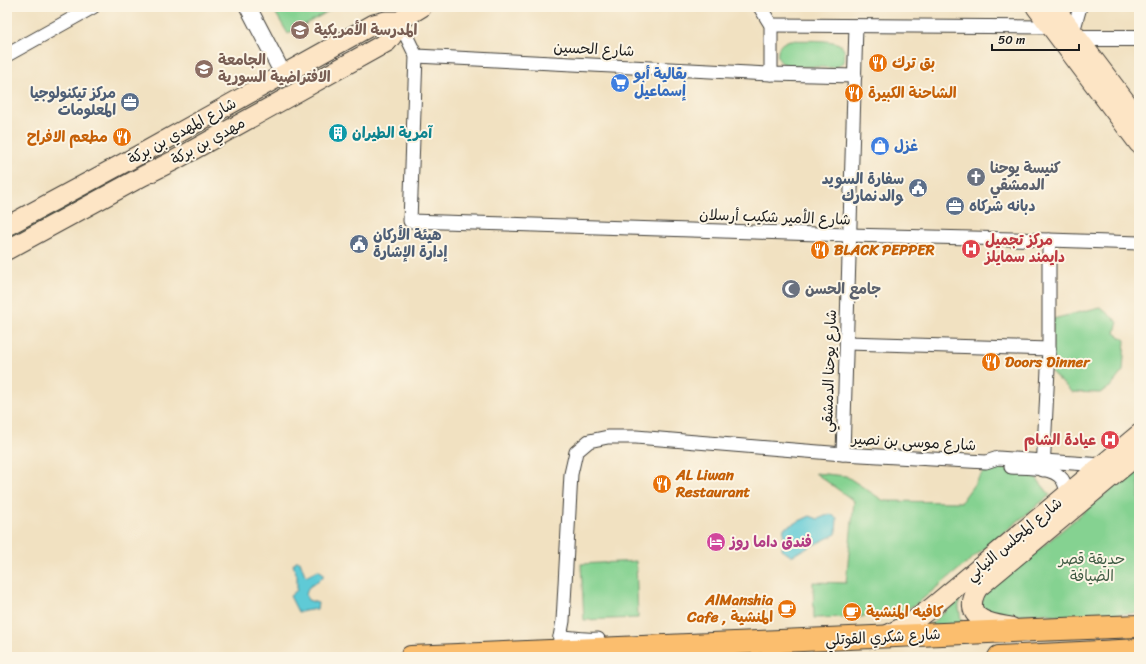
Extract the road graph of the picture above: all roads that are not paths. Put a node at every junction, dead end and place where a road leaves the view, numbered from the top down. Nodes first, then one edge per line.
1 (93, 7) edge
2 (248, 7) edge
3 (422, 7) edge
4 (760, 7) edge
5 (1036, 7) edge
6 (1054, 7) edge
7 (1080, 7) edge
8 (399, 21) junction
9 (771, 25) junction
10 (856, 26) junction
11 (1051, 27) junction
12 (1075, 35) junction
13 (1139, 38) edge
14 (7, 55) edge
15 (416, 56) junction
16 (283, 74) junction
17 (771, 74) junction
18 (855, 76) junction
19 (1139, 119) edge
20 (167, 140) junction
21 (1139, 144) edge
22 (146, 151) junction
23 (175, 160) junction
24 (154, 171) junction
25 (7, 226) edge
26 (849, 235) junction
27 (1049, 240) junction
28 (1139, 243) edge
29 (7, 250) edge
30 (847, 343) junction
31 (1049, 349) junction
32 (1139, 434) edge
33 (843, 454) junction
34 (1139, 454) edge
35 (1043, 465) junction
36 (1103, 465) junction
37 (1068, 494) junction
38 (1139, 626) edge
39 (1026, 630) junction
40 (884, 637) junction
41 (559, 644) junction
42 (1139, 650) edge
43 (411, 657) edge
44 (999, 657) edge

1 - 14 street
2 - 16 street
3 - 8 main road, شارع المهدي بن بركة
4 - 9 street
5 - 11 main road
6 - 12 main road
7 - 12 street
8 - 15 street
8 - 16 main road, شارع المهدي بن بركة
8 - 23 main road, مهدي بن بركة
9 - 10 street
9 - 17 street
10 - 11 street
10 - 18 street, شارع يوحنا الدمشقي
11 - 21 main road
12 - 13 street
12 - 19 main road
15 - 17 street, شارع الحسين
15 - 26 street, شارع الأمير شكيب أرسلان
16 - 20 main road, شارع المهدي بن بركة
17 - 18 street, شارع الحسين
18 - 26 street, شارع يوحنا الدمشقي
20 - 22 main road, شارع المهدي بن بركة
20 - 23 main road
22 - 24 main road
22 - 25 main road, شارع المهدي بن بركة
23 - 24 main road, مهدي بن بركة
24 - 29 main road, مهدي بن بركة
26 - 27 street, شارع الأمير شكيب أرسلان
26 - 30 street, شارع يوحنا الدمشقي
27 - 28 street, شارع الأمير شكيب أرسلان
27 - 31 street
30 - 31 street
30 - 33 street, شارع يوحنا الدمشقي
31 - 35 street
32 - 36 main road, شارع المجلس النيابي
33 - 35 street, شارع موسى بن نصير
33 - 41 street, شارع موسى بن نصير
34 - 39 main road, شارع المجلس النيابي
35 - 36 street, شارع موسى بن نصير
35 - 37 street
36 - 37 main road, شارع المجلس النيابي
37 - 40 main road, شارع المجلس النيابي
38 - 39 highway, شارع شكري القوتلي
39 - 40 highway, شارع شكري القوتلي
40 - 41 highway, شارع شكري القوتلي
41 - 43 highway, شارع شكري القوتلي
42 - 44 highway

